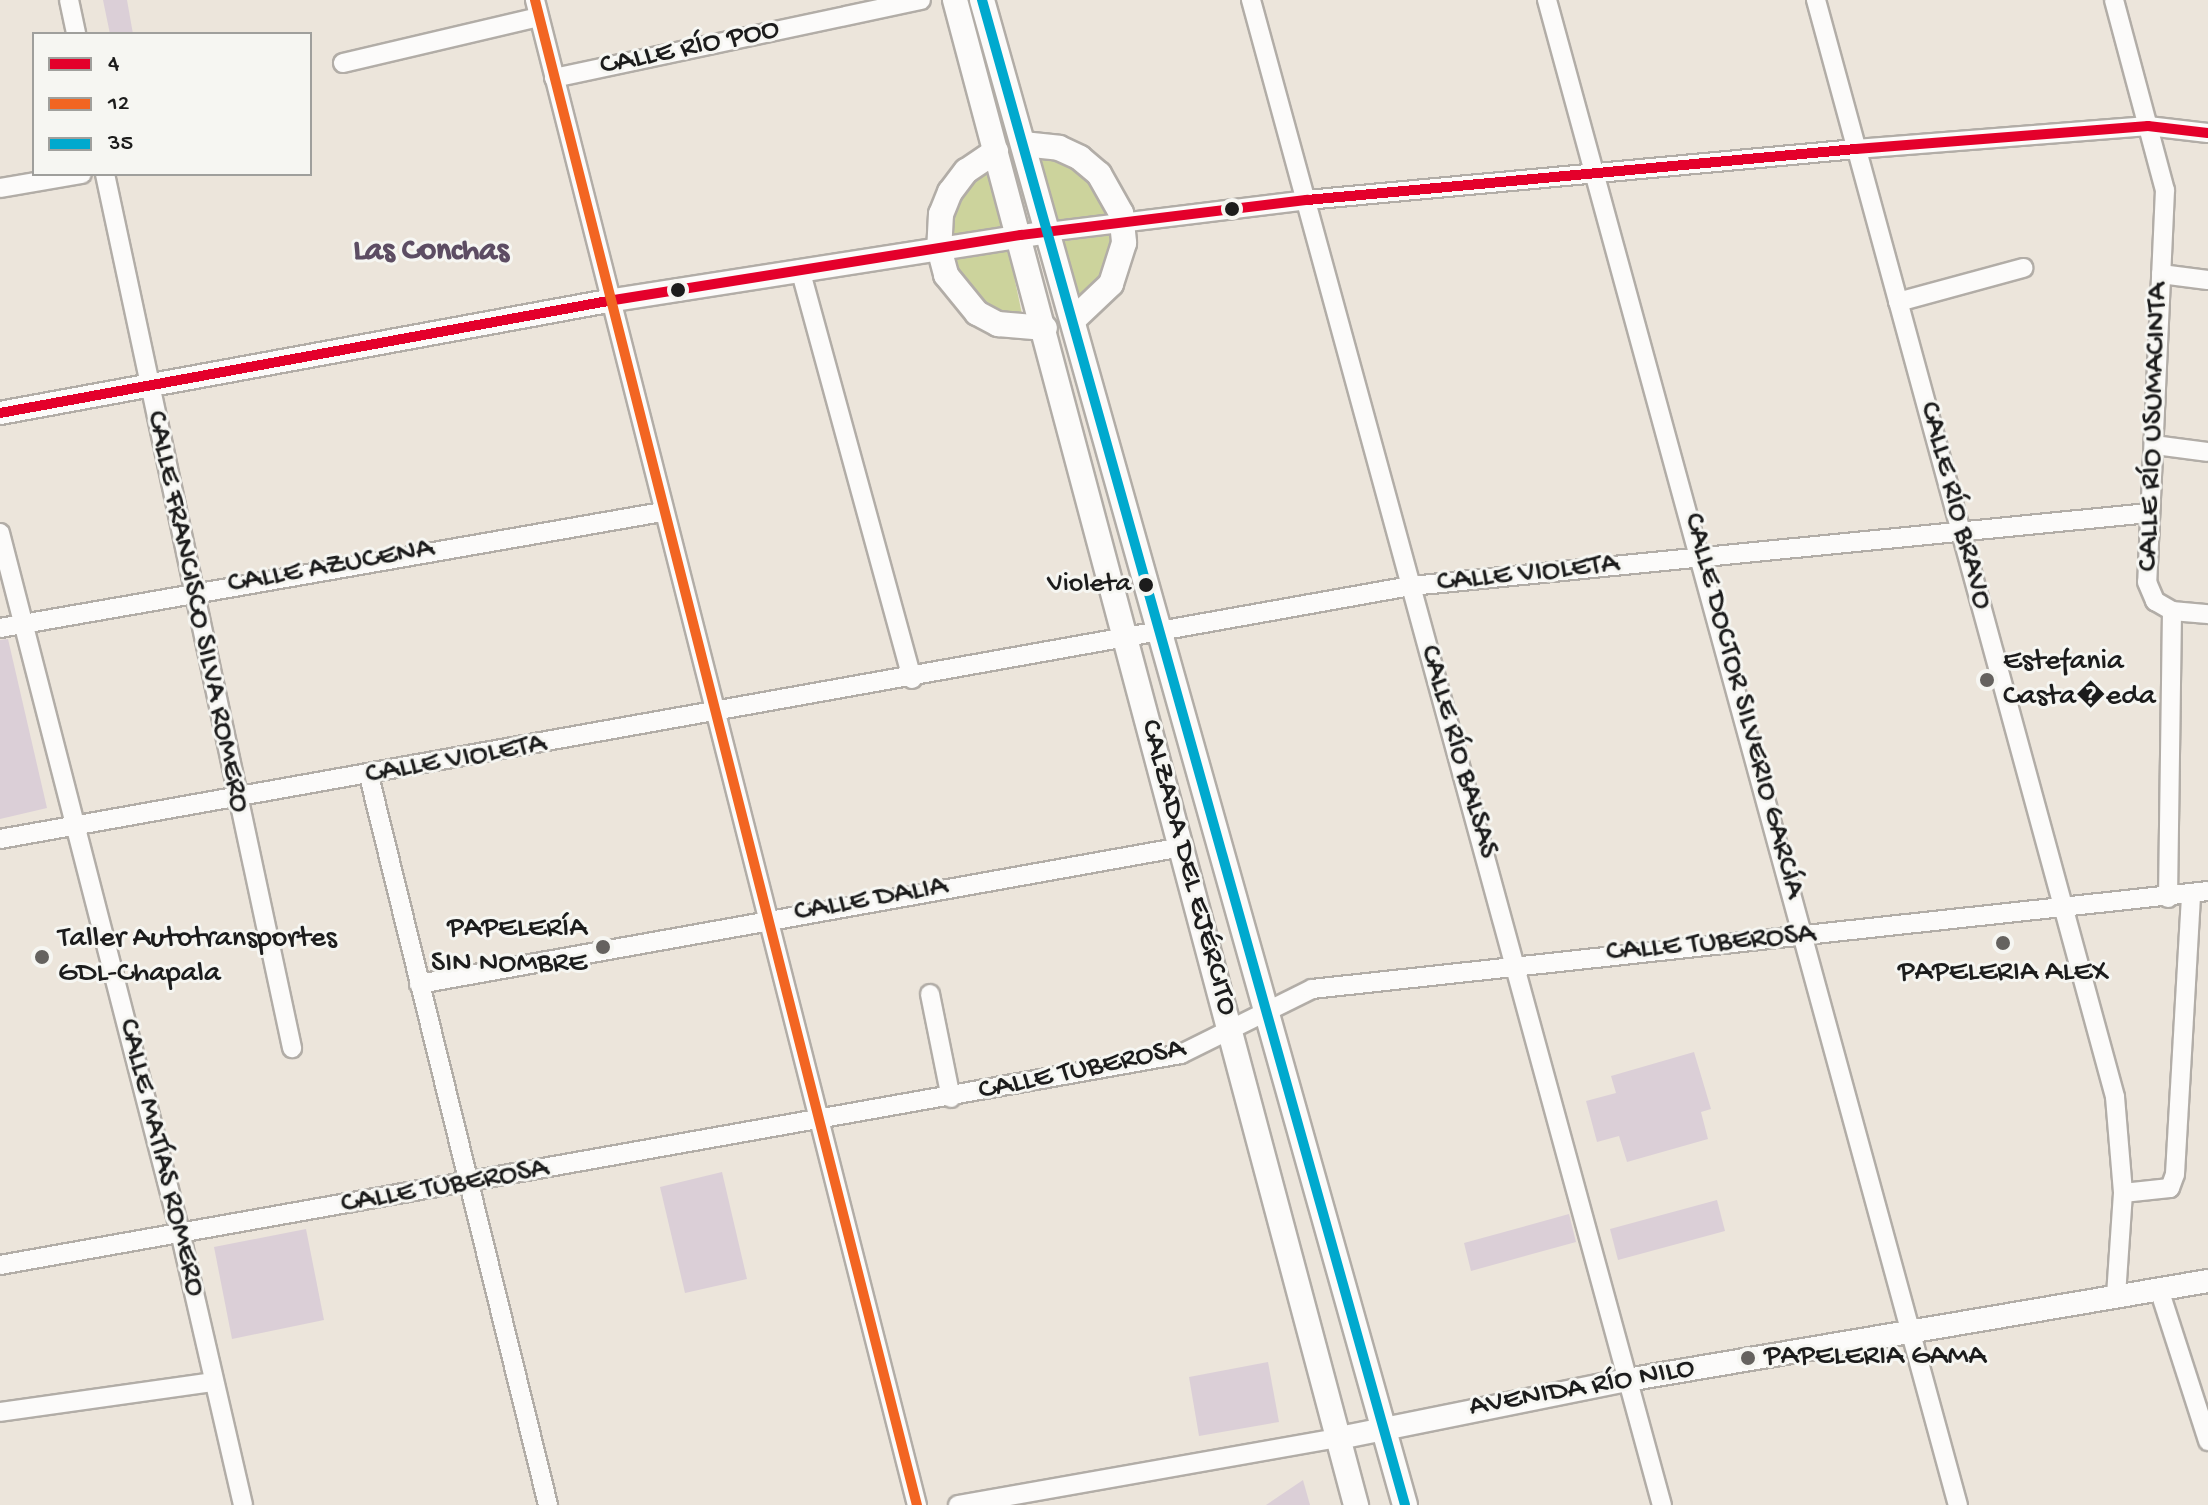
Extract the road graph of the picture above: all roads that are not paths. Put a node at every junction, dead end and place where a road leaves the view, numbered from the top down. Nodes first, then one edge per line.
1 (69, 0) edge
2 (921, 0) edge
3 (955, 0) edge
4 (982, 0) edge
5 (1251, 0) edge
6 (1547, 0) edge
7 (1816, 0) edge
8 (2114, 0) edge
9 (537, 9) edge
10 (76, 32) edge
11 (343, 63) dead end
12 (554, 78) junction
13 (2148, 126) junction
14 (2208, 133) edge
15 (1023, 144) junction
16 (1856, 149) junction
17 (996, 151) junction
18 (1596, 173) junction
19 (70, 176) edge
20 (105, 176) edge
21 (0, 188) edge
22 (1307, 200) junction
23 (1123, 223) junction
24 (1047, 232) junction
25 (1021, 235) junction
26 (939, 248) junction
27 (2023, 268) dead end
28 (800, 269) junction
29 (2161, 274) junction
30 (2208, 280) edge
31 (608, 301) junction
32 (1898, 302) junction
33 (1073, 320) junction
34 (1045, 328) junction
35 (149, 389) junction
36 (0, 413) edge
37 (2155, 445) junction
38 (2208, 452) edge
39 (662, 512) junction
40 (2149, 513) junction
41 (0, 533) edge
42 (1962, 533) junction
43 (1702, 558) junction
44 (1411, 586) junction
45 (191, 592) junction
46 (2172, 611) junction
47 (2208, 614) edge
48 (25, 623) junction
49 (0, 628) edge
50 (1163, 632) junction
51 (1126, 639) junction
52 (912, 679) junction
53 (714, 715) junction
54 (369, 776) junction
55 (236, 799) junction
56 (76, 826) junction
57 (0, 839) edge
58 (1182, 847) junction
59 (2199, 893) edge
60 (2168, 898) junction
61 (2062, 911) junction
62 (766, 919) junction
63 (1805, 937) junction
64 (1516, 964) junction
65 (419, 984) junction
66 (930, 994) dead end
67 (1266, 1010) junction
68 (1230, 1031) junction
69 (292, 1048) dead end
70 (951, 1098) junction
71 (818, 1121) junction
72 (471, 1185) junction
73 (2123, 1193) junction
74 (180, 1232) junction
75 (0, 1265) edge
76 (2208, 1281) edge
77 (2159, 1289) junction
78 (2116, 1296) junction
79 (1909, 1331) junction
80 (1627, 1380) junction
81 (214, 1382) junction
82 (0, 1412) edge
83 (1384, 1426) junction
84 (1339, 1438) junction
85 (2208, 1441) edge
86 (243, 1505) edge
87 (548, 1505) edge
88 (917, 1505) edge
89 (958, 1505) edge
90 (1356, 1505) edge
91 (1405, 1505) edge
92 (1662, 1505) edge
93 (1958, 1505) edge

1 - 10 street
2 - 12 street, CALLE RÍO POO
3 - 17 main road, CALZADA DEL EJÉRCITO
4 - 15 main road, CALZADA DEL EJÉRCITO
5 - 22 street, CALLE RÍO BALSAS
6 - 18 street, CALLE DOCTOR SILVERIO GARCÍA
7 - 16 street, CALLE RÍO BRAVO
8 - 13 street, CALLE RÍO USUMACINTA
9 - 11 street
9 - 12 street
12 - 31 street
13 - 14 street
13 - 16 street
13 - 29 street, CALLE RÍO USUMACINTA
15 - 23 main road
15 - 24 main road, CALZADA DEL EJÉRCITO
16 - 18 street
16 - 32 street, CALLE RÍO BRAVO
17 - 25 main road, CALZADA DEL EJÉRCITO
17 - 26 main road
18 - 22 street
18 - 43 street, CALLE DOCTOR SILVERIO GARCÍA
19 - 21 street
20 - 35 street, CALLE FRANCISCO SILVA ROMERO
22 - 23 street
22 - 44 street, CALLE RÍO BALSAS
23 - 24 street
23 - 33 main road
24 - 25 street
24 - 33 main road, CALZADA DEL EJÉRCITO
25 - 26 street
25 - 34 main road, CALZADA DEL EJÉRCITO
26 - 28 street
26 - 34 main road
27 - 32 street
28 - 31 street
28 - 52 street
29 - 30 street
29 - 37 street, CALLE RÍO USUMACINTA
31 - 35 street
31 - 39 street
32 - 42 street, CALLE RÍO BRAVO
33 - 50 main road, CALZADA DEL EJÉRCITO
34 - 51 main road, CALZADA DEL EJÉRCITO
35 - 36 street
35 - 45 street, CALLE FRANCISCO SILVA ROMERO
37 - 38 street
37 - 40 street, CALLE RÍO USUMACINTA
39 - 45 street, CALLE AZUCENA
39 - 53 street
40 - 42 street, CALLE VIOLETA
40 - 46 street, CALLE RÍO USUMACINTA
41 - 48 street, CALLE MATÍAS ROMERO
42 - 43 street, CALLE VIOLETA
42 - 61 street, CALLE RÍO BRAVO
43 - 44 street, CALLE VIOLETA
43 - 63 street, CALLE DOCTOR SILVERIO GARCÍA
44 - 50 street, CALLE VIOLETA
44 - 64 street, CALLE RÍO BALSAS
45 - 48 street, CALLE AZUCENA
45 - 55 street, CALLE FRANCISCO SILVA ROMERO
46 - 47 street
46 - 60 street, CALLE RÍO USUMACINTA
48 - 49 street, CALLE AZUCENA
48 - 56 street, CALLE MATÍAS ROMERO
50 - 51 street, CALLE VIOLETA
50 - 67 main road, CALZADA DEL EJÉRCITO
51 - 52 street, CALLE VIOLETA
51 - 58 main road, CALZADA DEL EJÉRCITO
52 - 53 street, CALLE VIOLETA
53 - 54 street, CALLE VIOLETA
53 - 62 street
54 - 55 street, CALLE VIOLETA
54 - 65 street
55 - 56 street, CALLE VIOLETA
55 - 69 street, CALLE FRANCISCO SILVA ROMERO
56 - 57 street, CALLE VIOLETA
56 - 74 street, CALLE MATÍAS ROMERO
58 - 62 street, CALLE DALIA
58 - 68 main road, CALZADA DEL EJÉRCITO
59 - 60 street, CALLE TUBEROSA
59 - 73 street
60 - 61 street, CALLE TUBEROSA
61 - 63 street, CALLE TUBEROSA
61 - 73 street, CALLE RÍO BRAVO
62 - 65 street, CALLE DALIA
62 - 71 street
63 - 64 street, CALLE TUBEROSA
63 - 79 street, CALLE DOCTOR SILVERIO GARCÍA
64 - 67 street, CALLE TUBEROSA
64 - 80 street, CALLE RÍO BALSAS
65 - 72 street
66 - 70 street
67 - 68 street, CALLE TUBEROSA
67 - 83 main road, CALZADA DEL EJÉRCITO
68 - 70 street, CALLE TUBEROSA
68 - 84 main road, CALZADA DEL EJÉRCITO
70 - 71 street, CALLE TUBEROSA
71 - 72 street, CALLE TUBEROSA
71 - 88 street
72 - 74 street, CALLE TUBEROSA
72 - 87 street
73 - 78 street, CALLE RÍO BRAVO
74 - 75 street, CALLE TUBEROSA
74 - 81 street, CALLE MATÍAS ROMERO
76 - 77 street, AVENIDA RÍO NILO
77 - 78 street, AVENIDA RÍO NILO
77 - 85 street
78 - 79 street, AVENIDA RÍO NILO
79 - 80 street, AVENIDA RÍO NILO
79 - 93 street, CALLE DOCTOR SILVERIO GARCÍA
80 - 83 street, AVENIDA RÍO NILO
80 - 92 street, CALLE RÍO BALSAS
81 - 82 street
81 - 86 street, CALLE MATÍAS ROMERO
83 - 84 street, AVENIDA RÍO NILO
83 - 91 main road, CALZADA DEL EJÉRCITO
84 - 89 street, AVENIDA RÍO NILO
84 - 90 main road, CALZADA DEL EJÉRCITO

